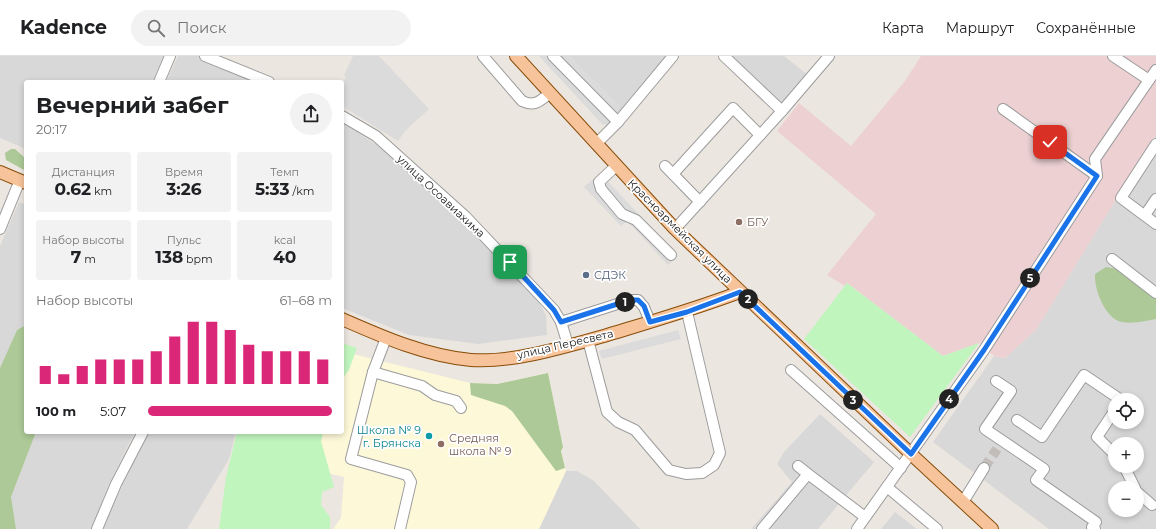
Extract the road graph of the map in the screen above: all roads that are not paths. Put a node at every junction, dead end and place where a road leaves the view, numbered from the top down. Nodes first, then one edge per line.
1 (170, 56) edge
2 (205, 56) edge
3 (483, 56) edge
4 (516, 56) edge
5 (554, 56) edge
6 (673, 56) edge
7 (724, 56) edge
8 (829, 56) edge
9 (1113, 56) edge
10 (1156, 70) edge
11 (160, 80) edge
12 (263, 80) edge
13 (1149, 80) junction
14 (550, 93) junction
15 (1002, 109) dead end
16 (782, 111) junction
17 (344, 117) edge
18 (618, 122) junction
19 (760, 135) junction
20 (596, 144) junction
21 (1156, 144) edge
22 (616, 166) junction
23 (665, 166) dead end
24 (0, 172) edge
25 (673, 174) junction
26 (1097, 176) junction
27 (23, 182) edge
28 (1156, 199) edge
29 (700, 202) junction
30 (1145, 215) junction
31 (1156, 224) edge
32 (675, 228) junction
33 (0, 229) edge
34 (671, 256) dead end
35 (1112, 259) dead end
36 (740, 292) junction
37 (1156, 294) edge
38 (687, 312) junction
39 (344, 320) edge
40 (561, 322) junction
41 (650, 322) junction
42 (386, 338) junction
43 (588, 340) junction
44 (568, 346) junction
45 (791, 370) dead end
46 (373, 372) junction
47 (996, 381) dead end
48 (1111, 393) edge
49 (461, 408) dead end
50 (1017, 420) dead end
51 (1108, 420) edge
52 (142, 434) edge
53 (1108, 448) edge
54 (911, 454) junction
55 (798, 466) dead end
56 (901, 468) junction
57 (984, 468) tunnel mouth
58 (808, 474) junction
59 (887, 488) junction
60 (1144, 497) edge
61 (963, 502) junction
62 (1155, 505) edge
63 (865, 517) junction
64 (97, 529) edge
65 (400, 529) edge
66 (762, 529) edge
67 (856, 529) edge
68 (937, 529) edge
69 (992, 529) edge
70 (1095, 529) edge

1 - 11 street
2 - 12 street
3 - 14 street
4 - 14 main road, Красноармейская улица
5 - 18 street
6 - 18 street
7 - 16 street
8 - 16 street
9 - 13 street
10 - 13 street
13 - 26 street
14 - 20 main road, Красноармейская улица
15 - 26 street
16 - 19 street
17 - 40 street, улица Осоавиахима
18 - 20 street
19 - 25 street
19 - 29 street
20 - 22 main road, Красноармейская улица
21 - 30 street
22 - 32 main road, Красноармейская улица
22 - 34 street
23 - 25 street
24 - 27 main road
25 - 29 street
26 - 54 street
27 - 33 street
28 - 30 street
29 - 32 street
30 - 31 street
32 - 36 main road, Красноармейская улица
35 - 37 street
36 - 38 main road, улица Пересвета
36 - 54 main road, Красноармейская улица
38 - 41 main road, улица Пересвета
38 - 43 street
39 - 42 main road, улица Пересвета
40 - 41 street
40 - 44 street, улица Осоавиахима
41 - 43 main road, улица Пересвета
42 - 44 main road, улица Пересвета
42 - 46 street
43 - 44 main road, улица Пересвета
45 - 56 street
46 - 49 street
46 - 65 street
47 - 70 street
48 - 50 street
51 - 53 street
52 - 64 street
54 - 56 street
54 - 61 main road, Красноармейская улица
55 - 58 street
56 - 59 street
57 - 61 street
58 - 63 street
58 - 66 street
59 - 63 street
59 - 68 street
60 - 62 street
61 - 69 main road, Красноармейская улица
63 - 67 street

